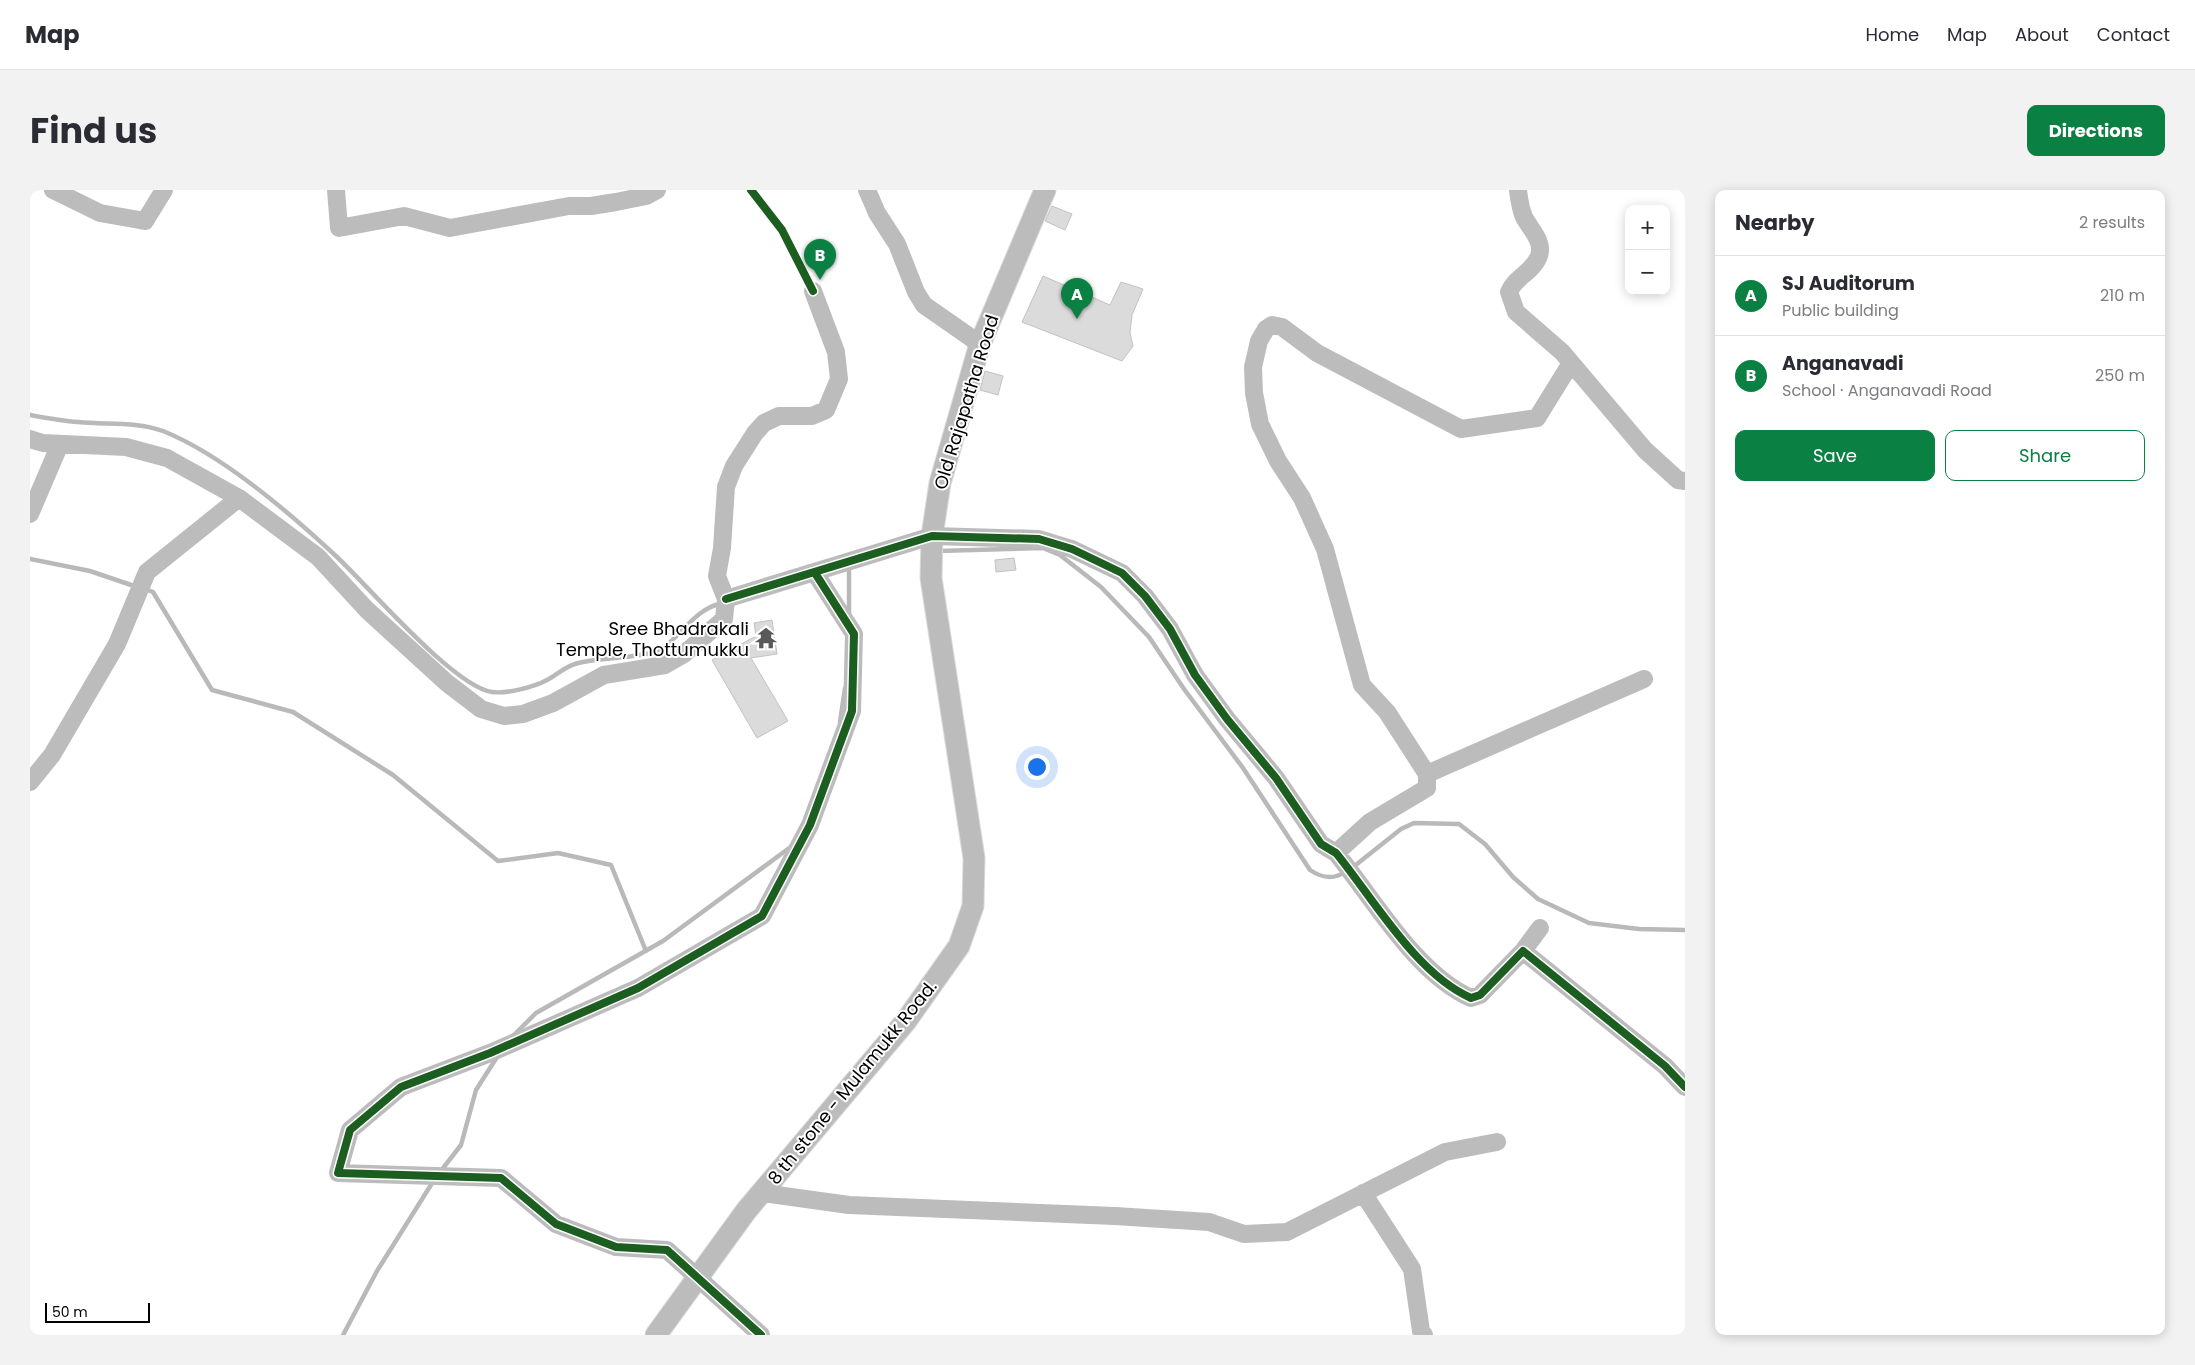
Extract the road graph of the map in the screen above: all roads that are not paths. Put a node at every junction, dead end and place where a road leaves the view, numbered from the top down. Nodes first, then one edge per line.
1 (53, 190) edge
2 (164, 190) edge
3 (336, 190) edge
4 (657, 190) edge
5 (866, 190) edge
6 (1045, 190) edge
7 (1518, 190) edge
8 (813, 291) dead end
9 (980, 344) junction
10 (1571, 363) junction
11 (30, 439) edge
12 (60, 444) junction
13 (1685, 480) edge
14 (239, 498) junction
15 (30, 514) edge
16 (932, 538) junction
17 (931, 564) joint
18 (818, 578) junction
19 (726, 600) junction
20 (1644, 679) dead end
21 (1427, 774) junction
22 (30, 782) edge
23 (1343, 862) junction
24 (1540, 928) dead end
25 (1524, 950) junction
26 (1685, 1087) edge
27 (1496, 1142) dead end
28 (762, 1193) junction
29 (1363, 1193) junction
30 (697, 1278) junction
31 (656, 1335) edge
32 (761, 1335) edge
33 (1424, 1335) edge

1 - 2 street
3 - 4 street
5 - 9 street
6 - 9 main road, Old Rajapatha Road
7 - 10 street
8 - 19 street
9 - 16 main road, Old Rajapatha Road
10 - 13 street
10 - 21 street
11 - 12 street
12 - 14 street
12 - 15 street
14 - 19 street
14 - 22 street
16 - 17 main road, Old Rajapatha Road
16 - 18 street
16 - 23 street
17 - 28 main road, 8 th stone - Mulamukk Road.
18 - 19 street
18 - 30 street
20 - 21 street
21 - 23 street
23 - 25 street
24 - 25 street
25 - 26 street
27 - 29 street
28 - 29 street
28 - 30 main road, 8 th stone - Mulamukk Road.
29 - 33 street
30 - 31 main road, 8 th stone - Mulamukk Road.
30 - 32 street

